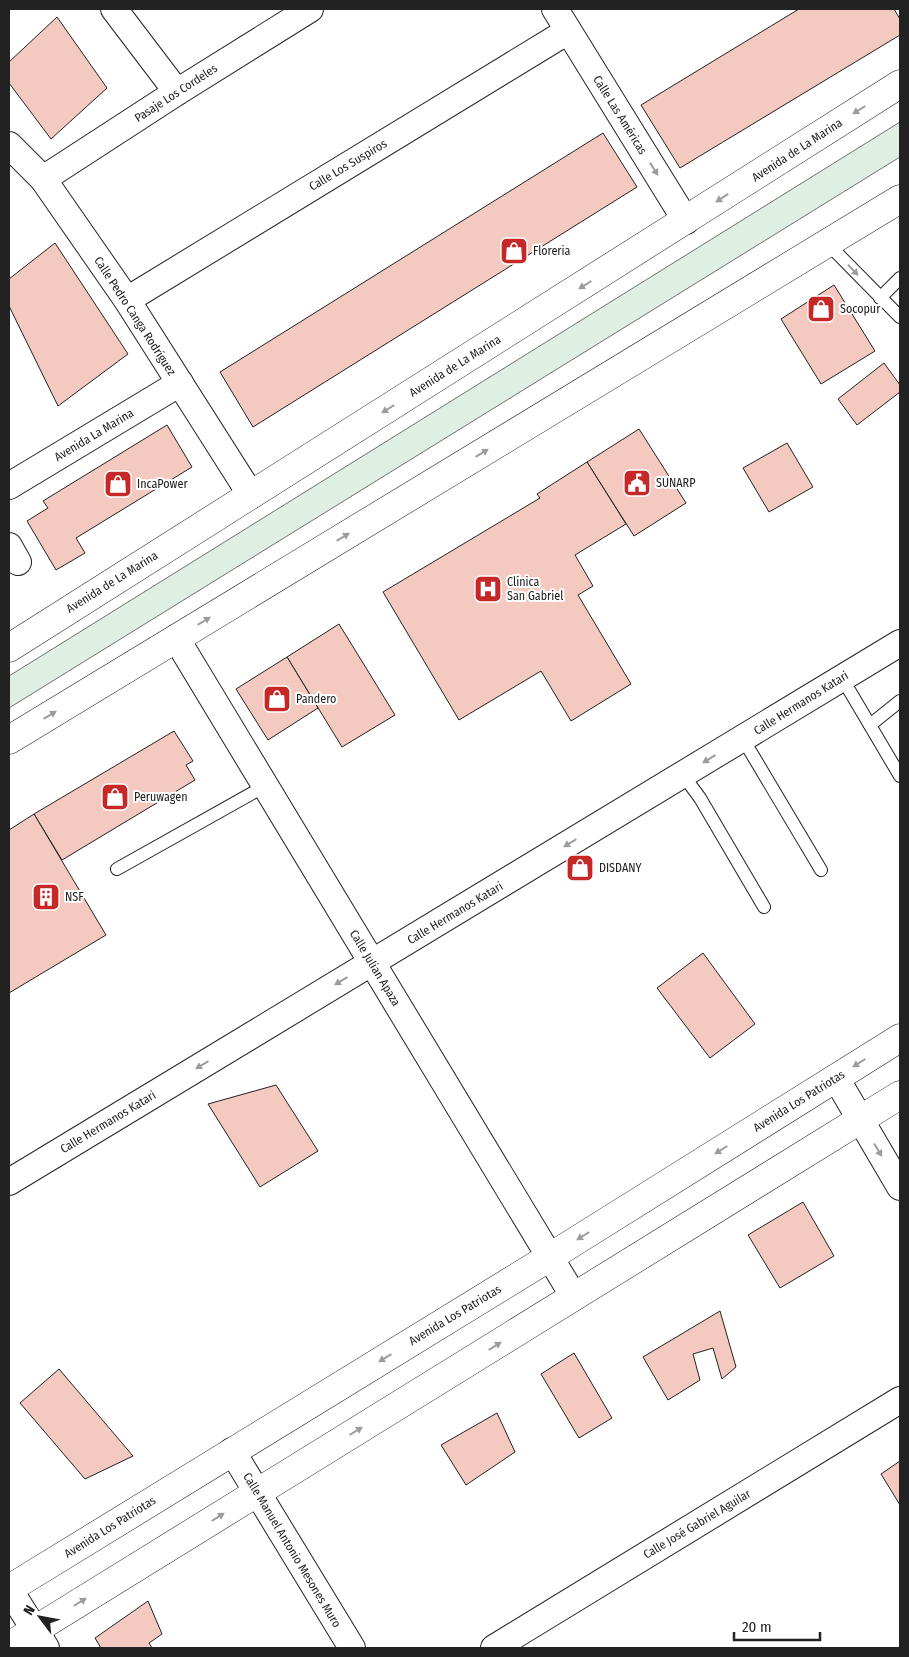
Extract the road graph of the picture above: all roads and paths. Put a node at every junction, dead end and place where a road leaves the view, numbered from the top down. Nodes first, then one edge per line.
1 (114, 9) edge
2 (310, 9) edge
3 (555, 9) edge
4 (568, 31) junction
5 (900, 84) edge
6 (176, 92) junction
7 (9, 145) edge
8 (43, 179) junction
9 (900, 199) edge
10 (686, 221) junction
11 (827, 243) junction
12 (900, 278) edge
13 (880, 298) junction
14 (127, 300) junction
15 (900, 317) edge
16 (180, 383) junction
17 (9, 486) edge
18 (251, 495) junction
19 (176, 638) junction
20 (900, 643) edge
21 (9, 648) edge
22 (842, 678) junction
23 (900, 701) edge
24 (870, 725) junction
25 (743, 739) junction
26 (9, 740) edge
27 (683, 775) junction
28 (900, 776) edge
29 (265, 786) junction
30 (117, 869) dead end
31 (822, 870) dead end
32 (764, 907) dead end
33 (372, 963) junction
34 (900, 1038) edge
35 (836, 1078) junction
36 (900, 1095) edge
37 (861, 1120) junction
38 (9, 1182) edge
39 (900, 1187) edge
40 (550, 1257) junction
41 (574, 1296) junction
42 (900, 1400) edge
43 (232, 1451) junction
44 (258, 1493) junction
45 (9, 1589) edge
46 (41, 1639) edge
47 (9, 1646) edge
48 (352, 1648) edge
49 (494, 1648) edge

1 - 6 street
2 - 6 street, Pasaje Los Cordeles
3 - 4 street, Calle Las Américas
4 -> 10 street, Calle Las Américas
4 - 14 street, Calle Los Suspiros
5 -> 10 main road, Avenida de La Marina
6 - 8 street, Pasaje Los Cordeles
7 - 8 street, Calle Pedro Canga Rodríguez
8 - 14 street, Calle Pedro Canga Rodríguez
9 - 11 main road
10 -> 18 main road, Avenida de La Marina
11 -> 13 lane
19 -> 11 main road
12 - 13 lane
13 - 15 lane
14 - 16 street, Calle Pedro Canga Rodríguez
16 - 17 street, Avenida La Marina
16 - 18 street, Calle Pedro Canga Rodríguez
18 - 21 main road, Avenida de La Marina
26 -> 19 main road
19 - 29 street, Calle Julian Apaza
20 - 22 street, Calle Hermanos Katari
22 - 24 lane
22 - 25 street, Calle Hermanos Katari
23 - 24 lane
24 - 28 lane
25 -> 27 street, Calle Hermanos Katari
25 - 31 lane
27 - 32 lane
27 -> 33 street, Calle Hermanos Katari
29 - 30 lane
29 - 33 street, Calle Julian Apaza
33 -> 38 street, Calle Hermanos Katari
33 - 40 street, Calle Julian Apaza
34 -> 35 main road, Avenida Los Patriotas
35 - 37 street
35 -> 40 main road, Avenida Los Patriotas
36 - 37 main road
37 -> 39 street
37 - 41 main road
40 - 41 street, Calle Julian Apaza
40 -> 43 main road, Avenida Los Patriotas
44 -> 41 main road
42 - 49 street, Calle José Gabriel Aguilar
43 - 44 street, Calle Manuel Antonio Mesones Muro
43 - 45 main road, Avenida Los Patriotas
46 -> 44 main road
44 - 48 street, Calle Manuel Antonio Mesones Muro
45 - 46 street
46 - 47 main road

